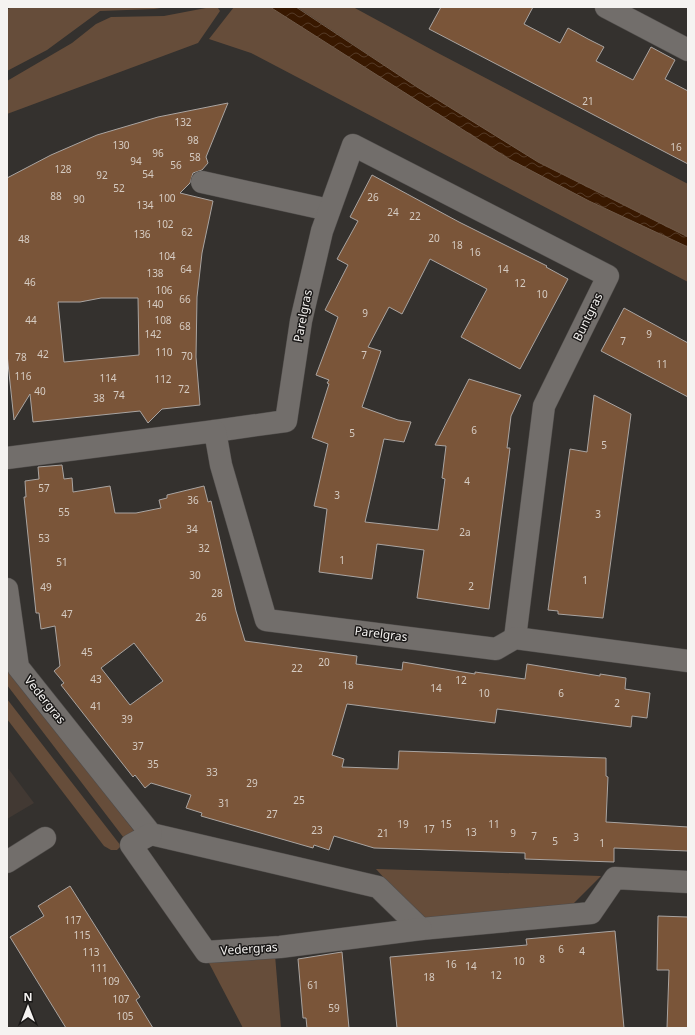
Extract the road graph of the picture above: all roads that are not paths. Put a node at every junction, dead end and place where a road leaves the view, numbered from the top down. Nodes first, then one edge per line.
1 (620, 10) edge
2 (686, 44) edge
3 (353, 145) joint
4 (202, 182) dead end
5 (329, 210) junction
6 (215, 431) junction
7 (7, 458) edge
8 (7, 589) edge
9 (515, 638) junction
10 (688, 661) edge
11 (151, 834) junction
12 (45, 838) dead end
13 (7, 862) edge
14 (688, 882) edge
15 (420, 929) junction

1 - 2 street
3 - 5 street, Parelgras
3 - 9 street, Buntgras
4 - 5 street
5 - 6 street, Parelgras
6 - 7 street, Parelgras
6 - 9 street, Parelgras
8 - 11 street, Vedergras
9 - 10 street
11 - 15 street
11 - 15 street, Vedergras
12 - 13 street
14 - 15 street, Vedergras

